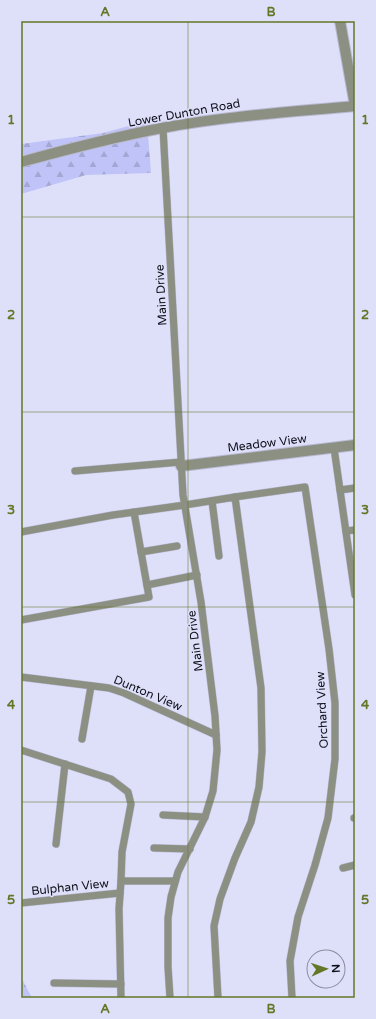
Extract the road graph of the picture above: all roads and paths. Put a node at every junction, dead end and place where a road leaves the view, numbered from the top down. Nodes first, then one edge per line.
1 (340, 21) edge
2 (355, 106) edge
3 (163, 128) junction
4 (21, 162) edge
5 (355, 445) edge
6 (334, 448) junction
7 (181, 464) junction
8 (75, 471) dead end
9 (355, 488) edge
10 (340, 490) junction
11 (235, 497) junction
12 (212, 501) junction
13 (185, 505) junction
14 (134, 512) junction
15 (355, 530) edge
16 (346, 531) junction
17 (21, 532) edge
18 (177, 546) dead end
19 (141, 552) junction
20 (219, 556) dead end
21 (353, 573) edge
22 (197, 576) junction
23 (147, 585) junction
24 (355, 594) edge
25 (21, 620) edge
26 (21, 677) edge
27 (91, 686) junction
28 (216, 735) junction
29 (82, 739) dead end
30 (21, 750) edge
31 (65, 764) junction
32 (163, 815) dead end
33 (205, 817) junction
34 (56, 844) dead end
35 (154, 848) dead end
36 (190, 849) junction
37 (355, 865) edge
38 (343, 868) dead end
39 (175, 880) junction
40 (121, 881) junction
41 (120, 893) junction
42 (21, 903) edge
43 (54, 983) dead end
44 (120, 984) junction
45 (121, 998) edge
46 (170, 998) edge
47 (218, 998) edge
48 (292, 998) edge

1 - 2 street
2 - 3 street, Lower Dunton Road
3 - 4 street, Lower Dunton Road
3 - 7 lane, Main Drive
5 - 6 street, Meadow View
6 - 7 street, Meadow View
6 - 10 lane
7 - 8 lane
7 - 13 lane, Main Drive
9 - 10 lane
10 - 16 lane
11 - 12 lane, Orchard View
11 - 47 lane
11 - 48 lane, Orchard View
12 - 13 lane, Orchard View
12 - 20 lane
13 - 14 lane
13 - 22 lane, Main Drive
14 - 17 lane
14 - 19 lane
15 - 16 lane
16 - 21 lane
18 - 19 lane
19 - 23 lane
21 - 24 lane
22 - 23 lane
22 - 28 lane, Main Drive
23 - 25 lane
26 - 27 lane, Dunton View
27 - 28 lane, Dunton View
27 - 29 lane
28 - 33 lane, Main Drive
30 - 31 lane, Bulphan View
31 - 34 lane
31 - 40 lane, Bulphan View
32 - 33 lane
33 - 36 lane, Main Drive
35 - 36 lane
36 - 39 lane, Main Drive
37 - 38 lane
39 - 40 lane
39 - 46 lane, Main Drive
40 - 41 lane, Bulphan View
41 - 42 lane, Bulphan View
41 - 44 lane, Bulphan View
43 - 44 lane
44 - 45 lane, Bulphan View

